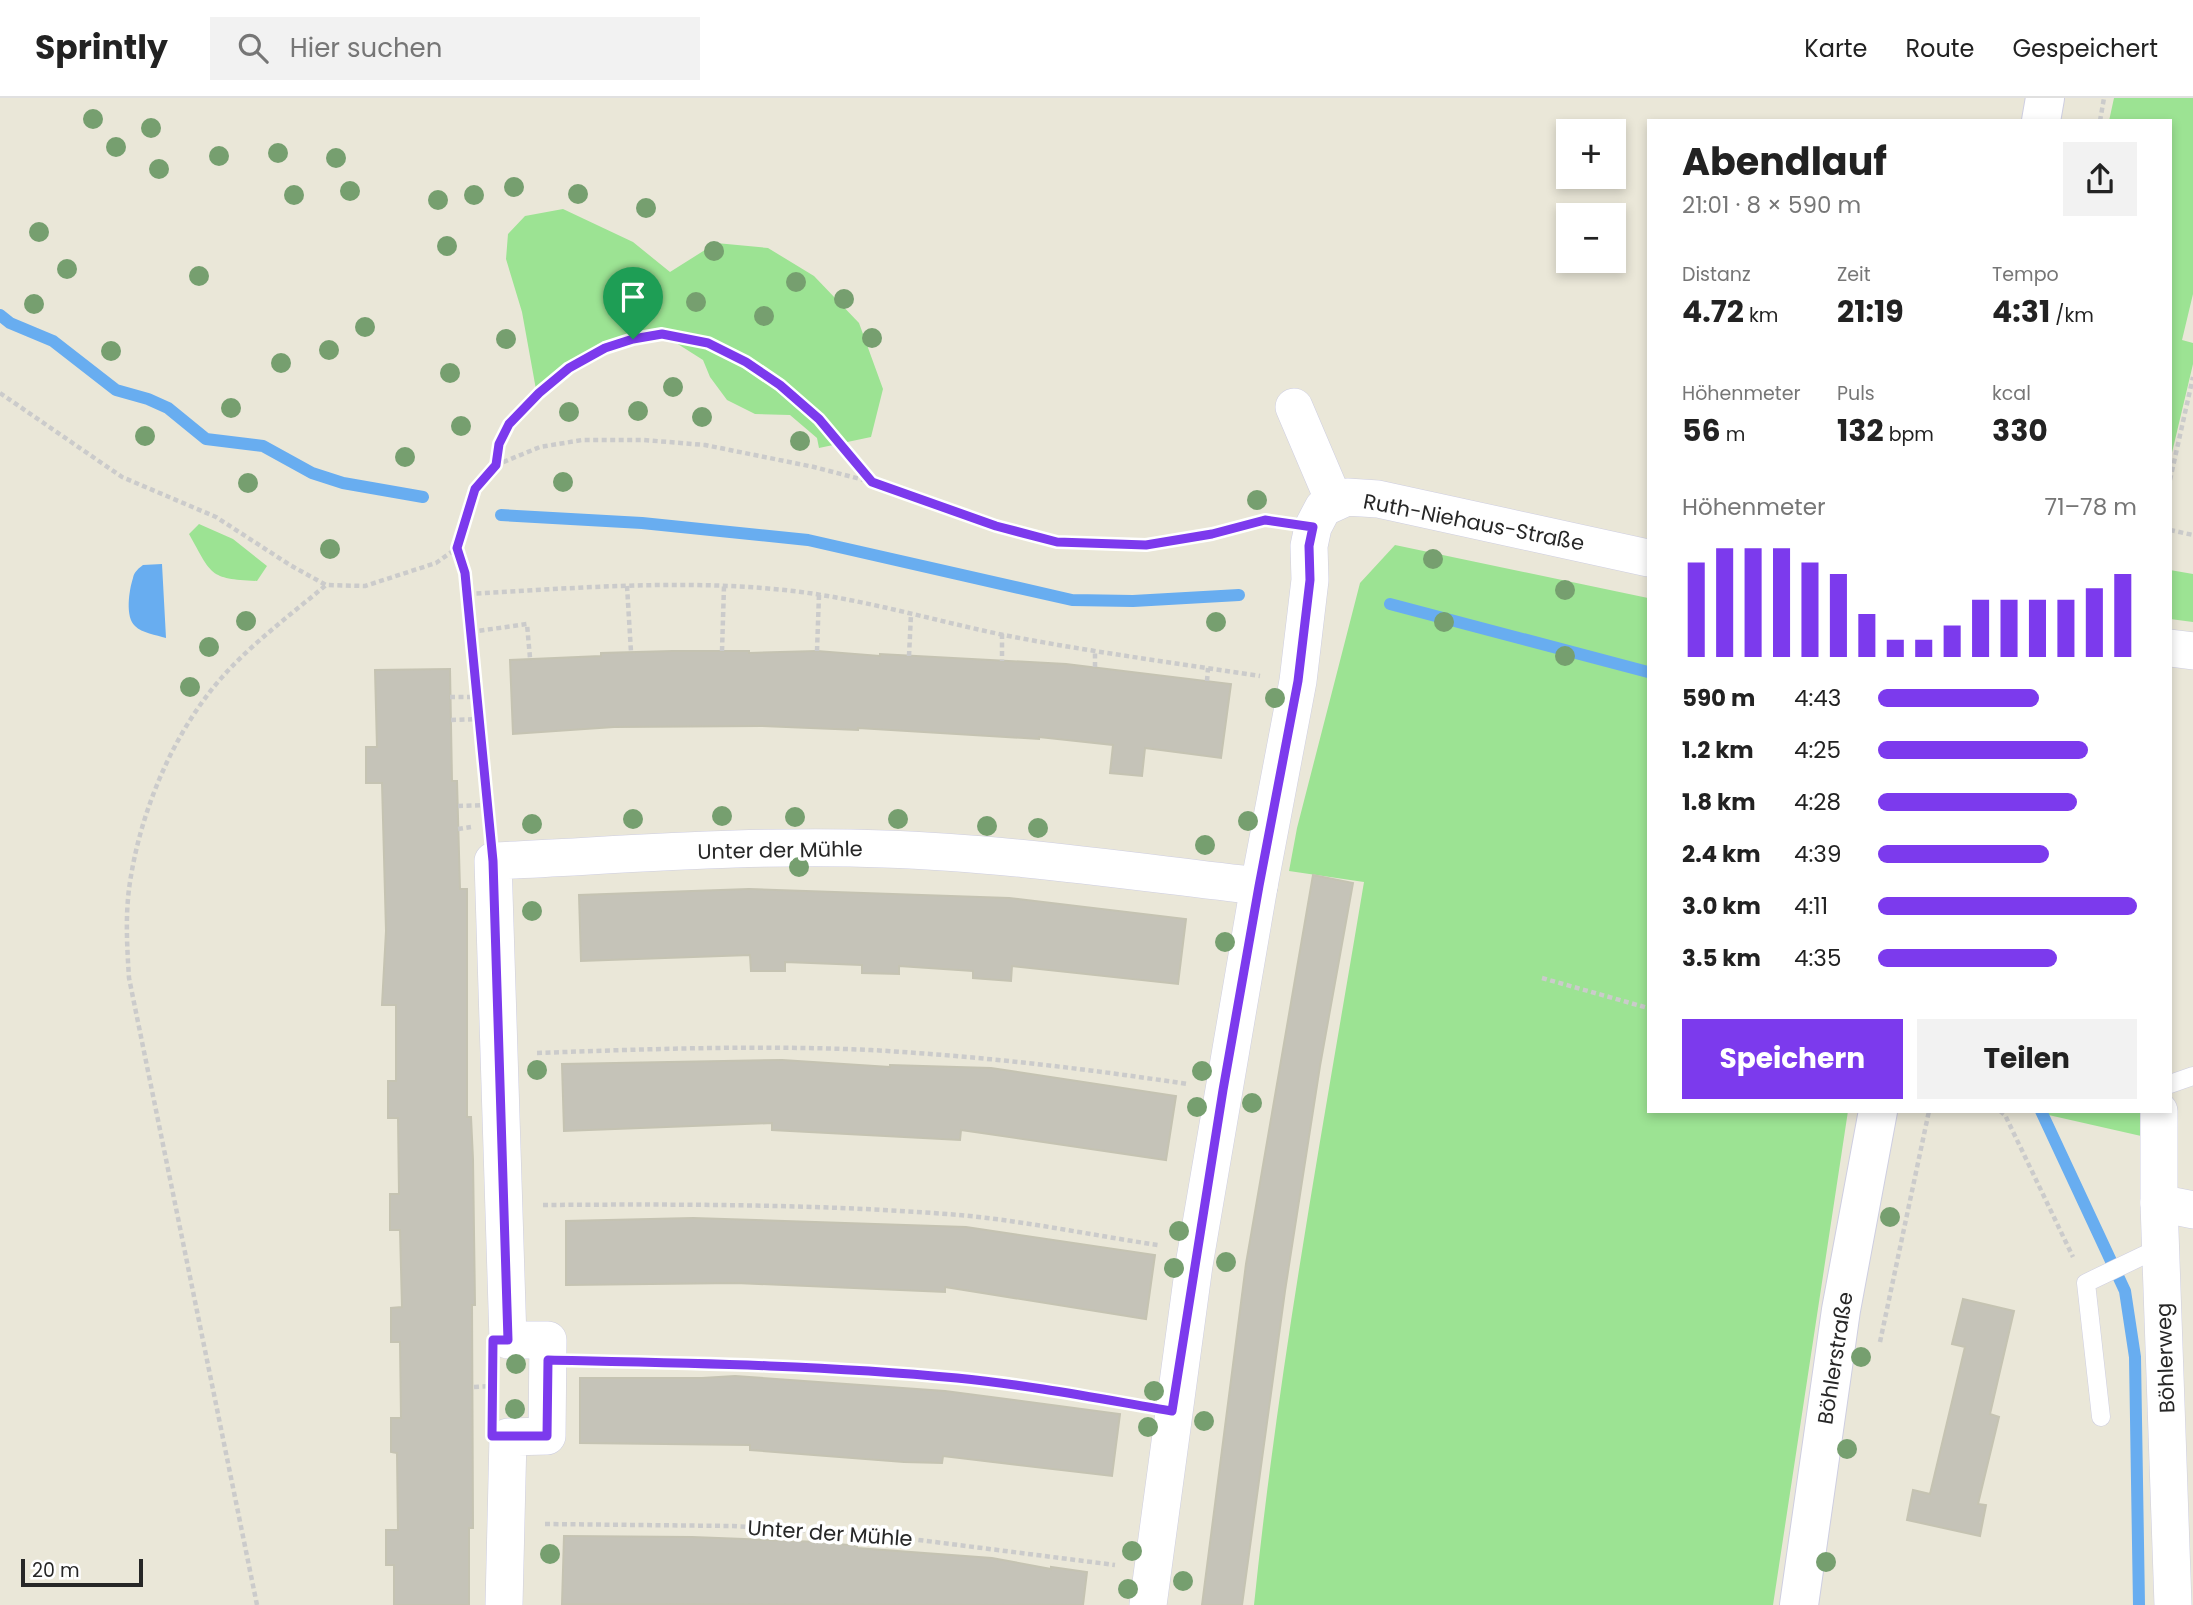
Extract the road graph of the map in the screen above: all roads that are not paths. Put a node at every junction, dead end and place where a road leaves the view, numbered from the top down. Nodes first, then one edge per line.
1 (2045, 98) edge
2 (2041, 119) edge
3 (1294, 407) dead end
4 (1324, 514) junction
5 (1647, 558) edge
6 (2172, 648) edge
7 (2193, 651) edge
8 (1259, 886) junction
9 (2193, 1076) edge
10 (2172, 1083) edge
11 (1878, 1113) edge
12 (2159, 1113) edge
13 (2176, 1207) edge
14 (2146, 1254) junction
15 (2101, 1417) dead end
16 (1150, 1587) edge
17 (504, 1605) edge
18 (1799, 1605) edge
19 (2173, 1605) edge

1 - 2 street
3 - 4 street
4 - 5 street, Ruth-Niehaus-Straße
4 - 8 street
6 - 7 street
8 - 16 street
8 - 17 street, Unter der Mühle
9 - 10 lane
11 - 18 street, Böhlerstraße
12 - 13 street, Böhlerweg
13 - 14 street, Böhlerweg
14 - 15 lane
14 - 19 street, Böhlerweg

